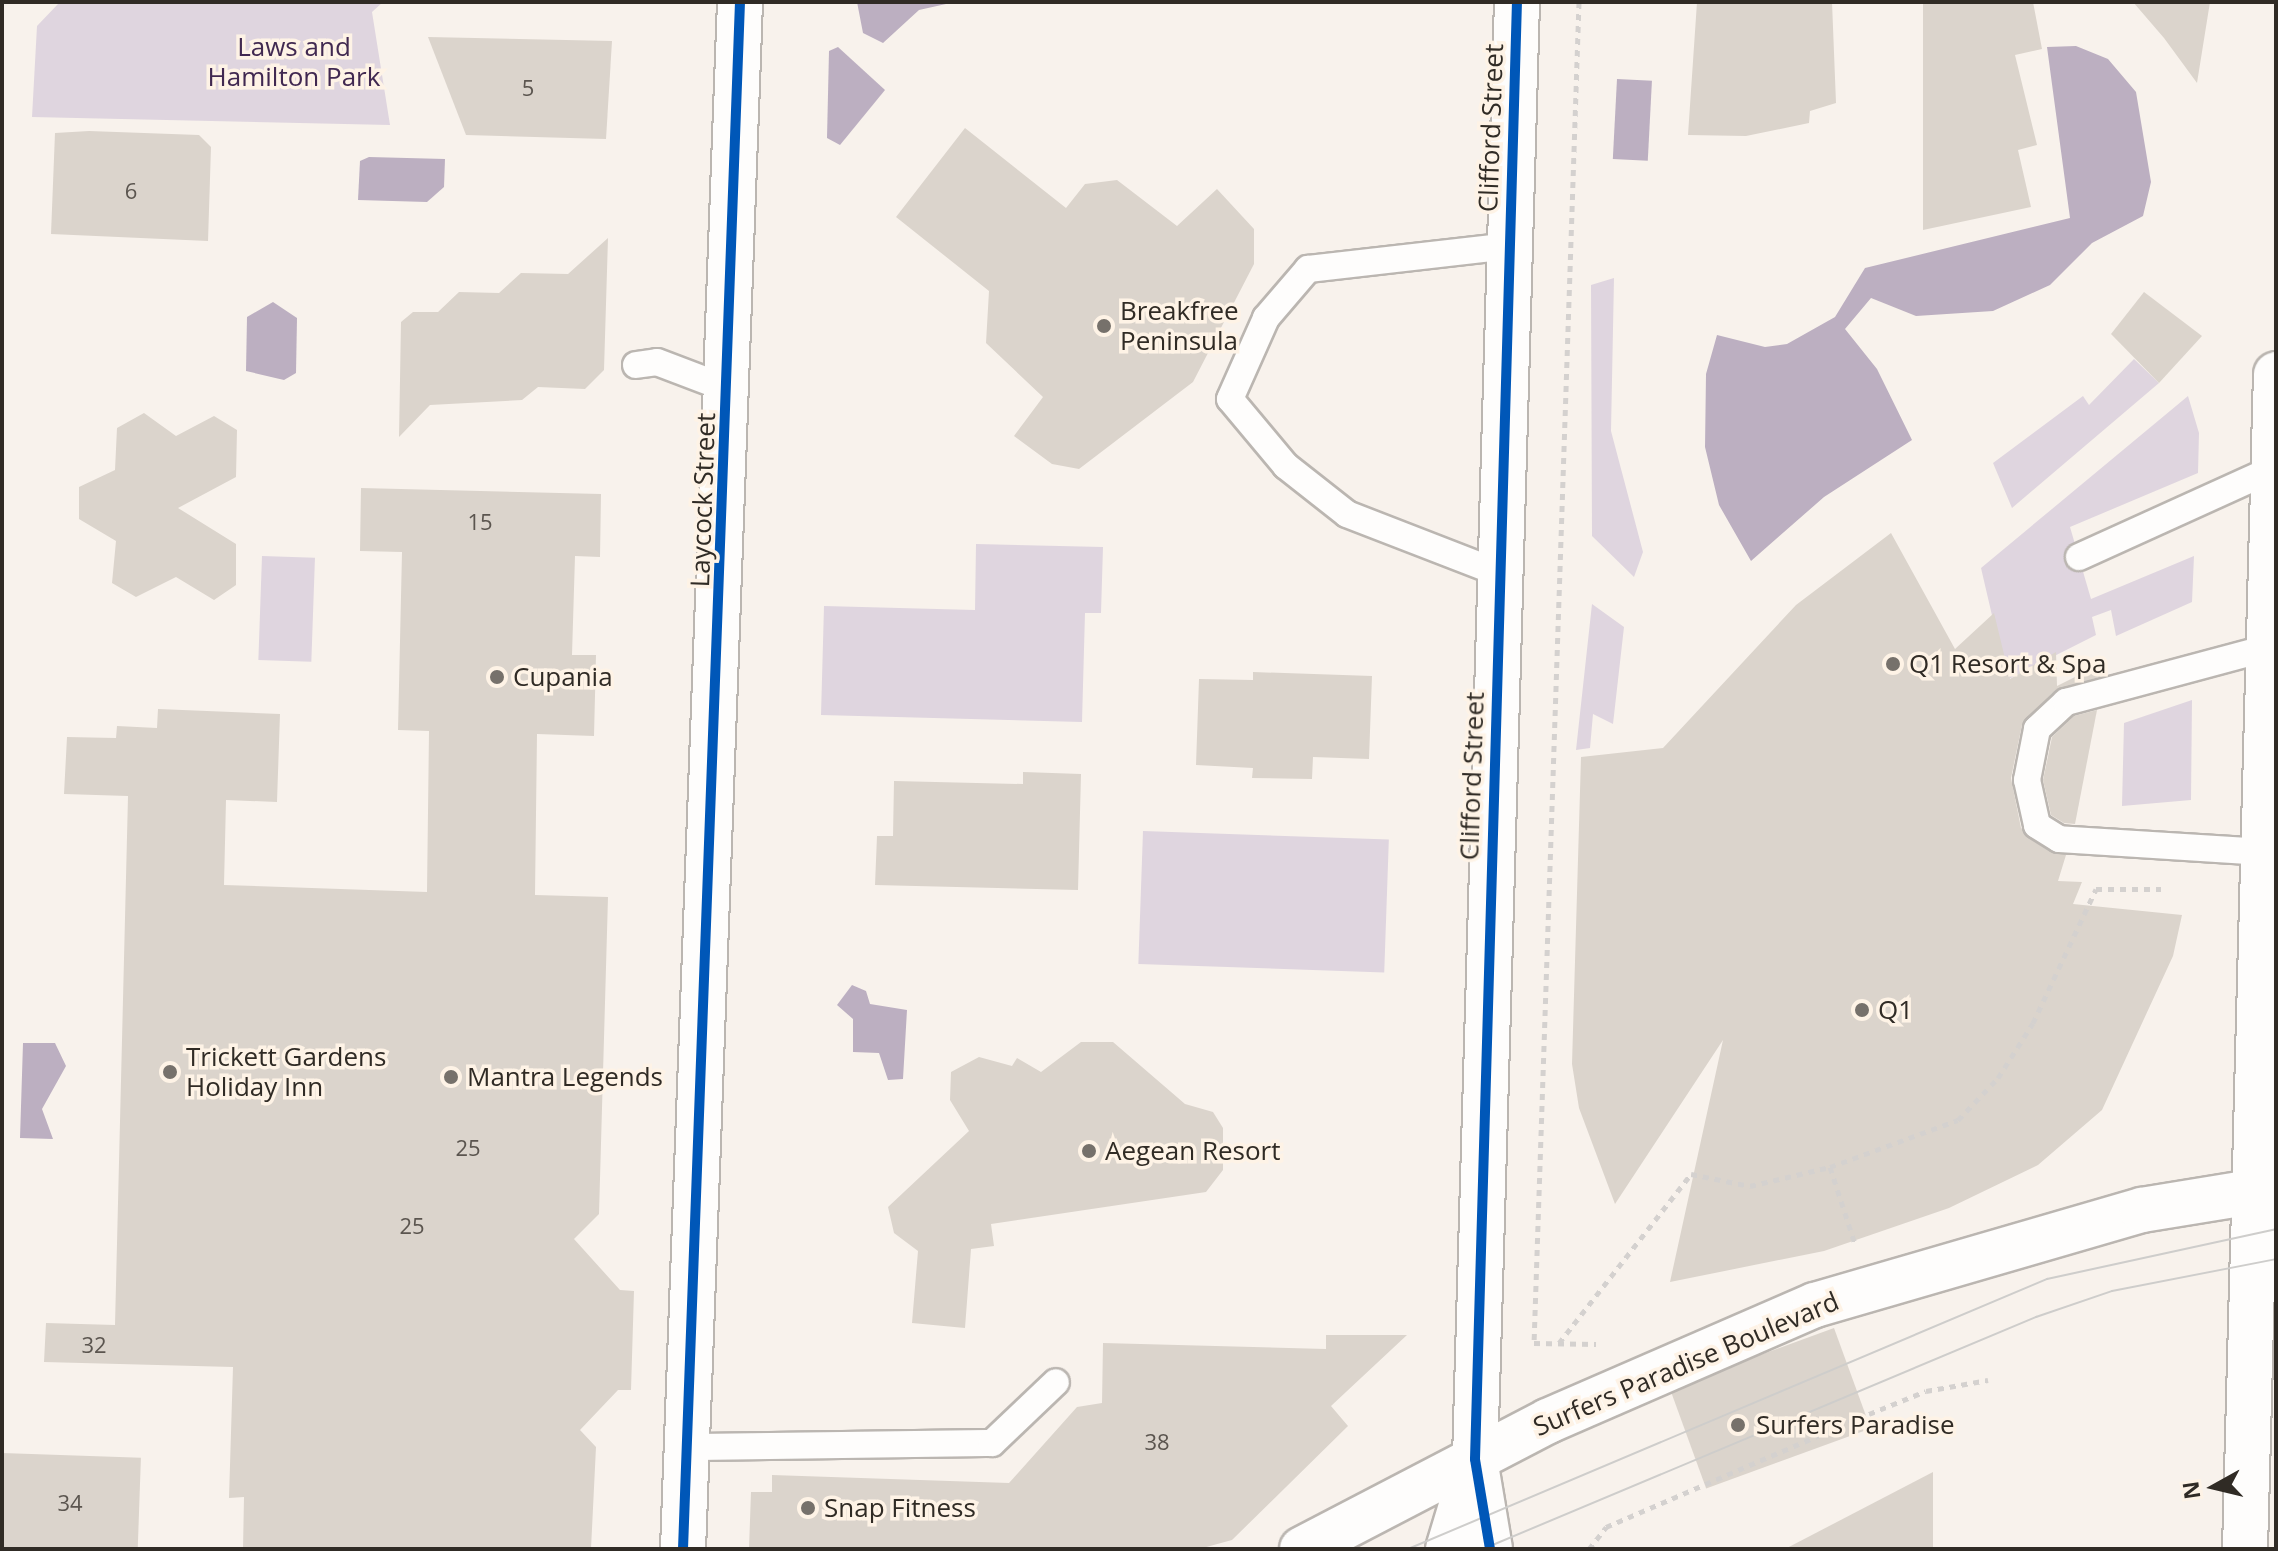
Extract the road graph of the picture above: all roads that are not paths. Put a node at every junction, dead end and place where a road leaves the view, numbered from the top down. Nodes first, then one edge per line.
1 (740, 2) edge
2 (1517, 2) edge
3 (1509, 246) junction
4 (636, 365) dead end
5 (2276, 374) edge
6 (728, 389) junction
7 (2273, 469) junction
8 (2079, 557) dead end
9 (1499, 573) junction
10 (2268, 648) junction
11 (2264, 852) junction
12 (2268, 1008) edge
13 (2266, 1189) edge
14 (1056, 1382) dead end
15 (692, 1447) junction
16 (1475, 1459) junction
17 (688, 1542) edge
18 (1302, 1549) edge
19 (1448, 1549) edge
20 (1490, 1549) edge
21 (2245, 1549) edge

1 - 6 street, Laycock Street
2 - 3 street, Clifford Street
3 - 9 street, Clifford Street
3 - 9 lane
4 - 6 lane
5 - 7 street
6 - 15 street, Laycock Street
7 - 8 lane
7 - 10 street
9 - 16 street, Clifford Street
10 - 11 street
10 - 11 lane
11 - 12 street
12 - 13 street
13 - 16 street, Surfers Paradise Boulevard
13 - 21 street
14 - 15 lane
15 - 17 street, Laycock Street
16 - 18 street, Surfers Paradise Boulevard
16 - 19 street, Clifford Street
16 - 20 street, Clifford Street

